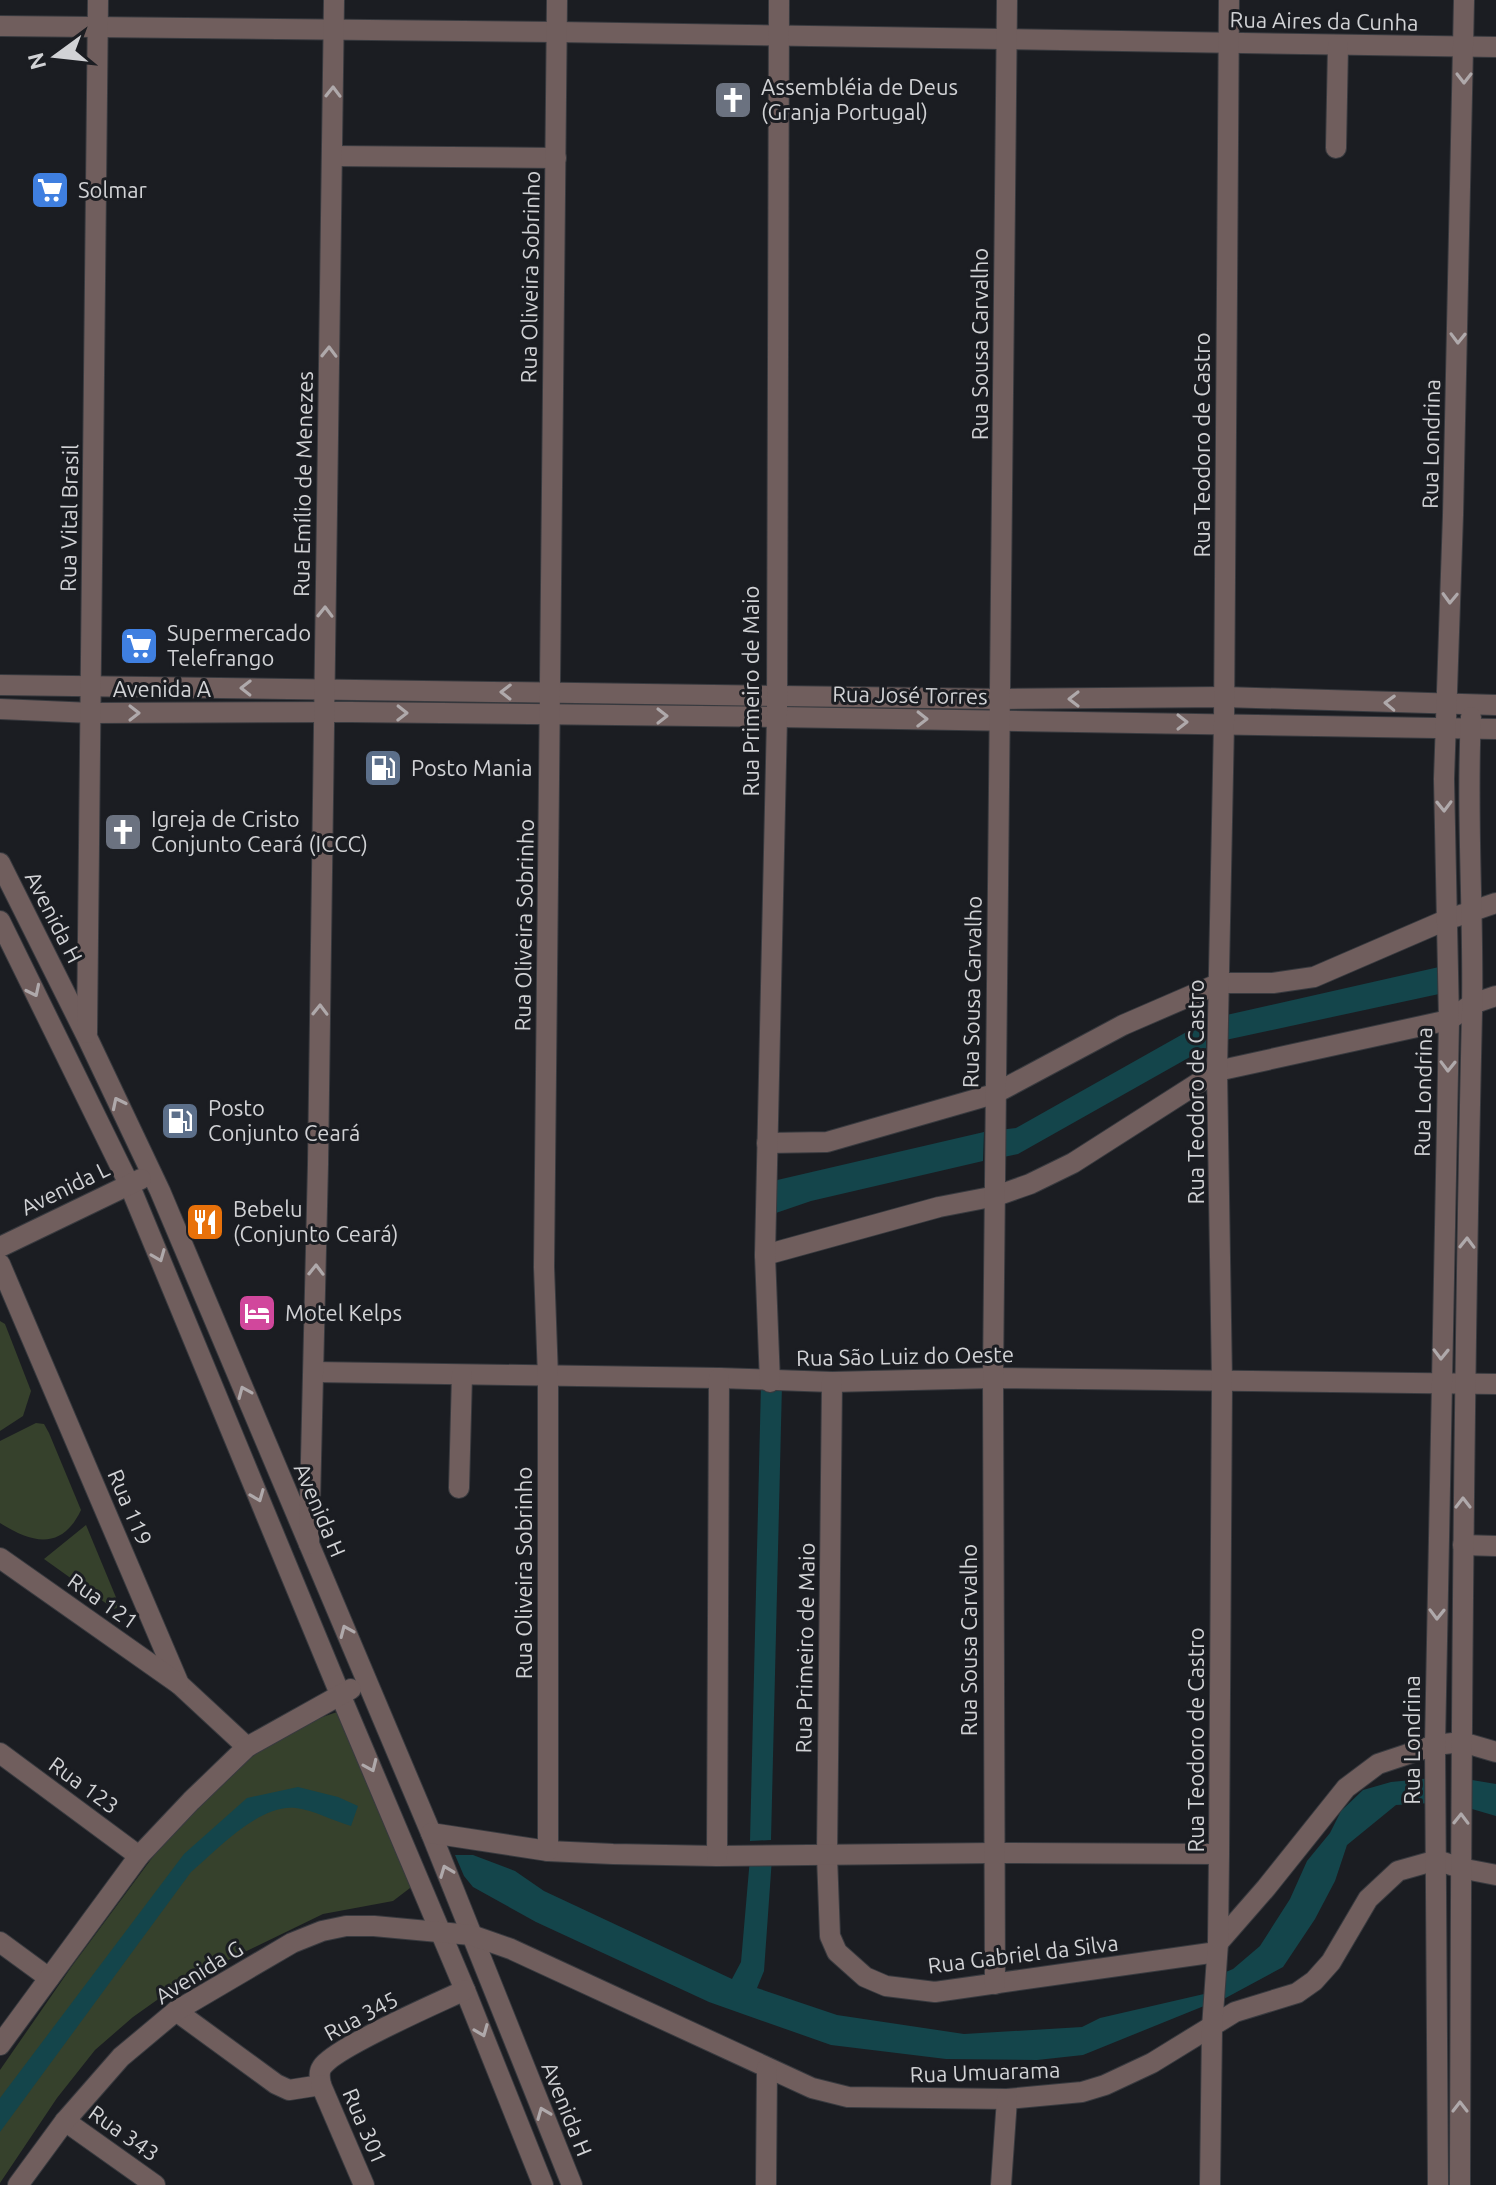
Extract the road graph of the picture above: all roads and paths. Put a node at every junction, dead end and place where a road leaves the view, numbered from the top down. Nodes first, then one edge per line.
1 (98, 0) edge
2 (334, 0) edge
3 (557, 0) edge
4 (779, 0) edge
5 (1007, 0) edge
6 (1229, 0) edge
7 (1464, 0) edge
8 (0, 26) edge
9 (97, 28) junction
10 (334, 31) junction
11 (557, 32) junction
12 (779, 36) junction
13 (1007, 39) junction
14 (1228, 44) junction
15 (1338, 46) junction
16 (1464, 47) junction
17 (1496, 47) edge
18 (1336, 148) dead end
19 (332, 156) junction
20 (556, 158) junction
21 (0, 685) edge
22 (92, 686) junction
23 (324, 690) junction
24 (550, 693) junction
25 (1224, 697) junction
26 (1001, 699) junction
27 (1447, 705) junction
28 (1471, 705) junction
29 (1496, 705) edge
30 (776, 707) junction
31 (0, 709) edge
32 (324, 712) junction
33 (92, 713) junction
34 (550, 715) junction
35 (1000, 721) junction
36 (1224, 723) junction
37 (1446, 728) junction
38 (1496, 729) edge
39 (1470, 730) junction
40 (0, 863) edge
41 (1496, 903) edge
42 (1473, 911) junction
43 (1446, 920) junction
44 (0, 921) edge
45 (1220, 983) junction
46 (1496, 996) edge
47 (1472, 1004) junction
48 (1449, 1020) junction
49 (87, 1037) junction
50 (1217, 1071) junction
51 (994, 1094) junction
52 (767, 1143) junction
53 (152, 1174) junction
54 (129, 1184) junction
55 (996, 1196) junction
56 (0, 1247) edge
57 (765, 1255) junction
58 (0, 1264) edge
59 (314, 1372) junction
60 (462, 1375) junction
61 (548, 1377) junction
62 (719, 1378) junction
63 (993, 1378) junction
64 (1222, 1381) junction
65 (770, 1382) junction
66 (832, 1382) junction
67 (1440, 1384) junction
68 (1464, 1384) junction
69 (1496, 1384) edge
70 (459, 1488) dead end
71 (309, 1544) junction
72 (1463, 1545) junction
73 (1496, 1546) edge
74 (0, 1558) edge
75 (367, 1681) junction
76 (179, 1684) junction
77 (340, 1694) junction
78 (1462, 1742) junction
79 (1435, 1745) junction
80 (247, 1747) junction
81 (1496, 1752) edge
82 (0, 1753) edge
83 (431, 1833) junction
84 (548, 1851) junction
85 (993, 1853) junction
86 (1219, 1854) junction
87 (139, 1856) junction
88 (717, 1856) junction
89 (827, 1856) junction
90 (1437, 1860) junction
91 (1460, 1868) junction
92 (1496, 1875) edge
93 (828, 1914) joint
94 (442, 1934) junction
95 (471, 1935) junction
96 (0, 1942) edge
97 (1217, 1947) junction
98 (49, 1978) junction
99 (995, 1984) junction
100 (465, 1990) junction
101 (1438, 1993) junction
102 (1461, 1994) junction
103 (176, 2011) junction
104 (1212, 2028) junction
105 (0, 2045) edge
106 (767, 2068) junction
107 (321, 2085) junction
108 (1007, 2099) junction
109 (65, 2121) junction
110 (18, 2185) edge
111 (155, 2185) edge
112 (364, 2185) edge
113 (543, 2185) edge
114 (572, 2185) edge
115 (766, 2185) edge
116 (1001, 2185) edge
117 (1210, 2185) edge
118 (1438, 2185) edge
119 (1460, 2185) edge

1 - 9 street, Rua Vital Brasil
2 - 10 street, Rua Emílio de Menezes
3 - 11 street, Rua Oliveira Sobrinho
4 - 12 street, Rua Primeiro de Maio
5 - 13 street, Rua Sousa Carvalho
6 - 14 street, Rua Teodoro de Castro
7 - 16 street, Rua Londrina
8 - 9 street, Rua Aires da Cunha
9 - 10 street, Rua Aires da Cunha
9 - 22 street, Rua Vital Brasil
10 - 11 street, Rua Aires da Cunha
19 -> 10 street, Rua Emílio de Menezes
11 - 12 street, Rua Aires da Cunha
11 - 20 street, Rua Oliveira Sobrinho
12 - 13 street, Rua Aires da Cunha
12 - 30 street, Rua Primeiro de Maio
13 - 14 street, Rua Aires da Cunha
13 - 26 street, Rua Sousa Carvalho
14 - 15 street, Rua Aires da Cunha
14 - 25 street, Rua Teodoro de Castro
15 - 16 street, Rua Aires da Cunha
15 - 18 street
16 - 17 street, Rua Aires da Cunha
16 -> 27 street, Rua Londrina
19 - 20 street
23 -> 19 street, Rua Emílio de Menezes
20 - 24 street, Rua Oliveira Sobrinho
21 - 22 street, Avenida A
23 -> 22 street, Avenida A
22 - 33 street, Rua Vital Brasil
24 -> 23 street, Rua José Torres
23 - 32 street, Rua Emílio de Menezes
24 - 30 street, Rua José Torres
24 - 34 street, Rua Oliveira Sobrinho
25 -> 26 street, Rua José Torres
27 -> 25 street, Rua José Torres
25 - 36 street, Rua Teodoro de Castro
26 - 30 street, Rua José Torres
26 - 35 street, Rua Sousa Carvalho
27 - 28 street, Rua José Torres
27 - 37 street, Rua Londrina
28 - 29 street, Rua José Torres
28 - 39 street
34 -> 30 street, Rua José Torres
30 -> 35 street, Rua José Torres
30 - 52 street, Rua Primeiro de Maio
31 - 33 street, Avenida A
33 -> 32 street, Avenida A
32 -> 34 street, Rua José Torres
59 -> 32 street, Rua Emílio de Menezes
33 - 49 street, Rua Vital Brasil
34 - 61 street, Rua Oliveira Sobrinho
35 -> 36 street, Rua José Torres
35 - 51 street, Rua Sousa Carvalho
36 - 37 street, Rua José Torres
36 - 45 street, Rua Teodoro de Castro
37 - 39 street, Rua José Torres
37 -> 43 street, Rua Londrina
38 - 39 street, Rua José Torres
39 - 42 street
40 - 49 street, Avenida H
41 - 42 street
42 - 43 street
42 - 47 street
43 - 45 street
43 - 48 street, Rua Londrina
44 -> 54 street
45 - 50 street, Rua Teodoro de Castro
45 - 51 street
46 - 47 street
47 - 48 street
68 -> 47 street
48 - 50 street
48 -> 67 street, Rua Londrina
53 -> 49 street, Avenida H
50 - 55 street
50 - 64 street, Rua Teodoro de Castro
51 - 52 street
51 - 55 street, Rua Sousa Carvalho
52 - 57 street, Rua Primeiro de Maio
53 - 54 street, Avenida L
71 -> 53 street, Avenida H
54 - 56 street, Avenida L
54 -> 77 street
55 - 57 street
55 - 63 street, Rua Sousa Carvalho
57 - 65 street, Rua Primeiro de Maio
58 - 76 street, Rua 119
59 - 60 street, Rua São Luiz do Oeste
59 - 71 street, Rua Emílio de Menezes
60 - 61 street, Rua São Luiz do Oeste
60 - 70 street
61 - 62 street, Rua São Luiz do Oeste
61 - 84 street, Rua Oliveira Sobrinho
62 - 65 street, Rua São Luiz do Oeste
62 - 88 street
63 - 64 street, Rua São Luiz do Oeste
63 - 66 street, Rua São Luiz do Oeste
63 - 85 street, Rua Sousa Carvalho
64 - 67 street, Rua São Luiz do Oeste
64 - 86 street, Rua Teodoro de Castro
65 - 66 street, Rua São Luiz do Oeste
66 - 89 street, Rua Primeiro de Maio
67 - 68 street, Rua São Luiz do Oeste
67 -> 79 street, Rua Londrina
68 - 69 street, Rua São Luiz do Oeste
72 -> 68 street
75 -> 71 street, Avenida H
72 - 73 street
72 - 78 street
74 - 76 street, Rua 121
75 - 77 street
75 - 83 street, Avenida H
76 - 80 street, Rua 119
77 - 80 street
77 -> 94 street
78 - 79 street
78 - 81 street
91 -> 78 street
79 - 90 street, Rua Londrina
79 - 97 street
80 - 87 street
82 - 87 street, Rua 123
83 - 84 street
95 -> 83 street, Avenida H
84 - 88 street
85 - 86 street
85 - 89 street
85 - 99 street, Rua Sousa Carvalho
86 - 97 street, Rua Teodoro de Castro
87 - 98 street
88 - 89 street
89 - 93 street, Rua Primeiro de Maio
90 - 91 street
90 - 101 street, Rua Londrina
90 - 104 street, Rua Umuarama
91 - 92 street
91 - 102 street
93 - 99 street, Rua Gabriel da Silva
94 - 95 street, Avenida G
94 - 100 street
94 - 103 street, Avenida G
95 - 106 street, Rua Umuarama
114 -> 95 street, Avenida H
96 - 98 street
97 - 99 street, Rua Gabriel da Silva
97 - 104 street, Rua Teodoro de Castro
98 - 105 street
100 - 107 street, Rua 345
100 -> 113 street
101 - 102 street
101 - 118 street, Rua Londrina
119 -> 102 street
103 - 107 street
103 - 109 street, Avenida G
104 - 108 street, Rua Umuarama
104 - 117 street, Rua Teodoro de Castro
106 - 108 street, Rua Umuarama
106 - 115 street
107 - 112 street, Rua 301
108 - 116 street
109 - 110 street, Avenida G
109 - 111 street, Rua 343

